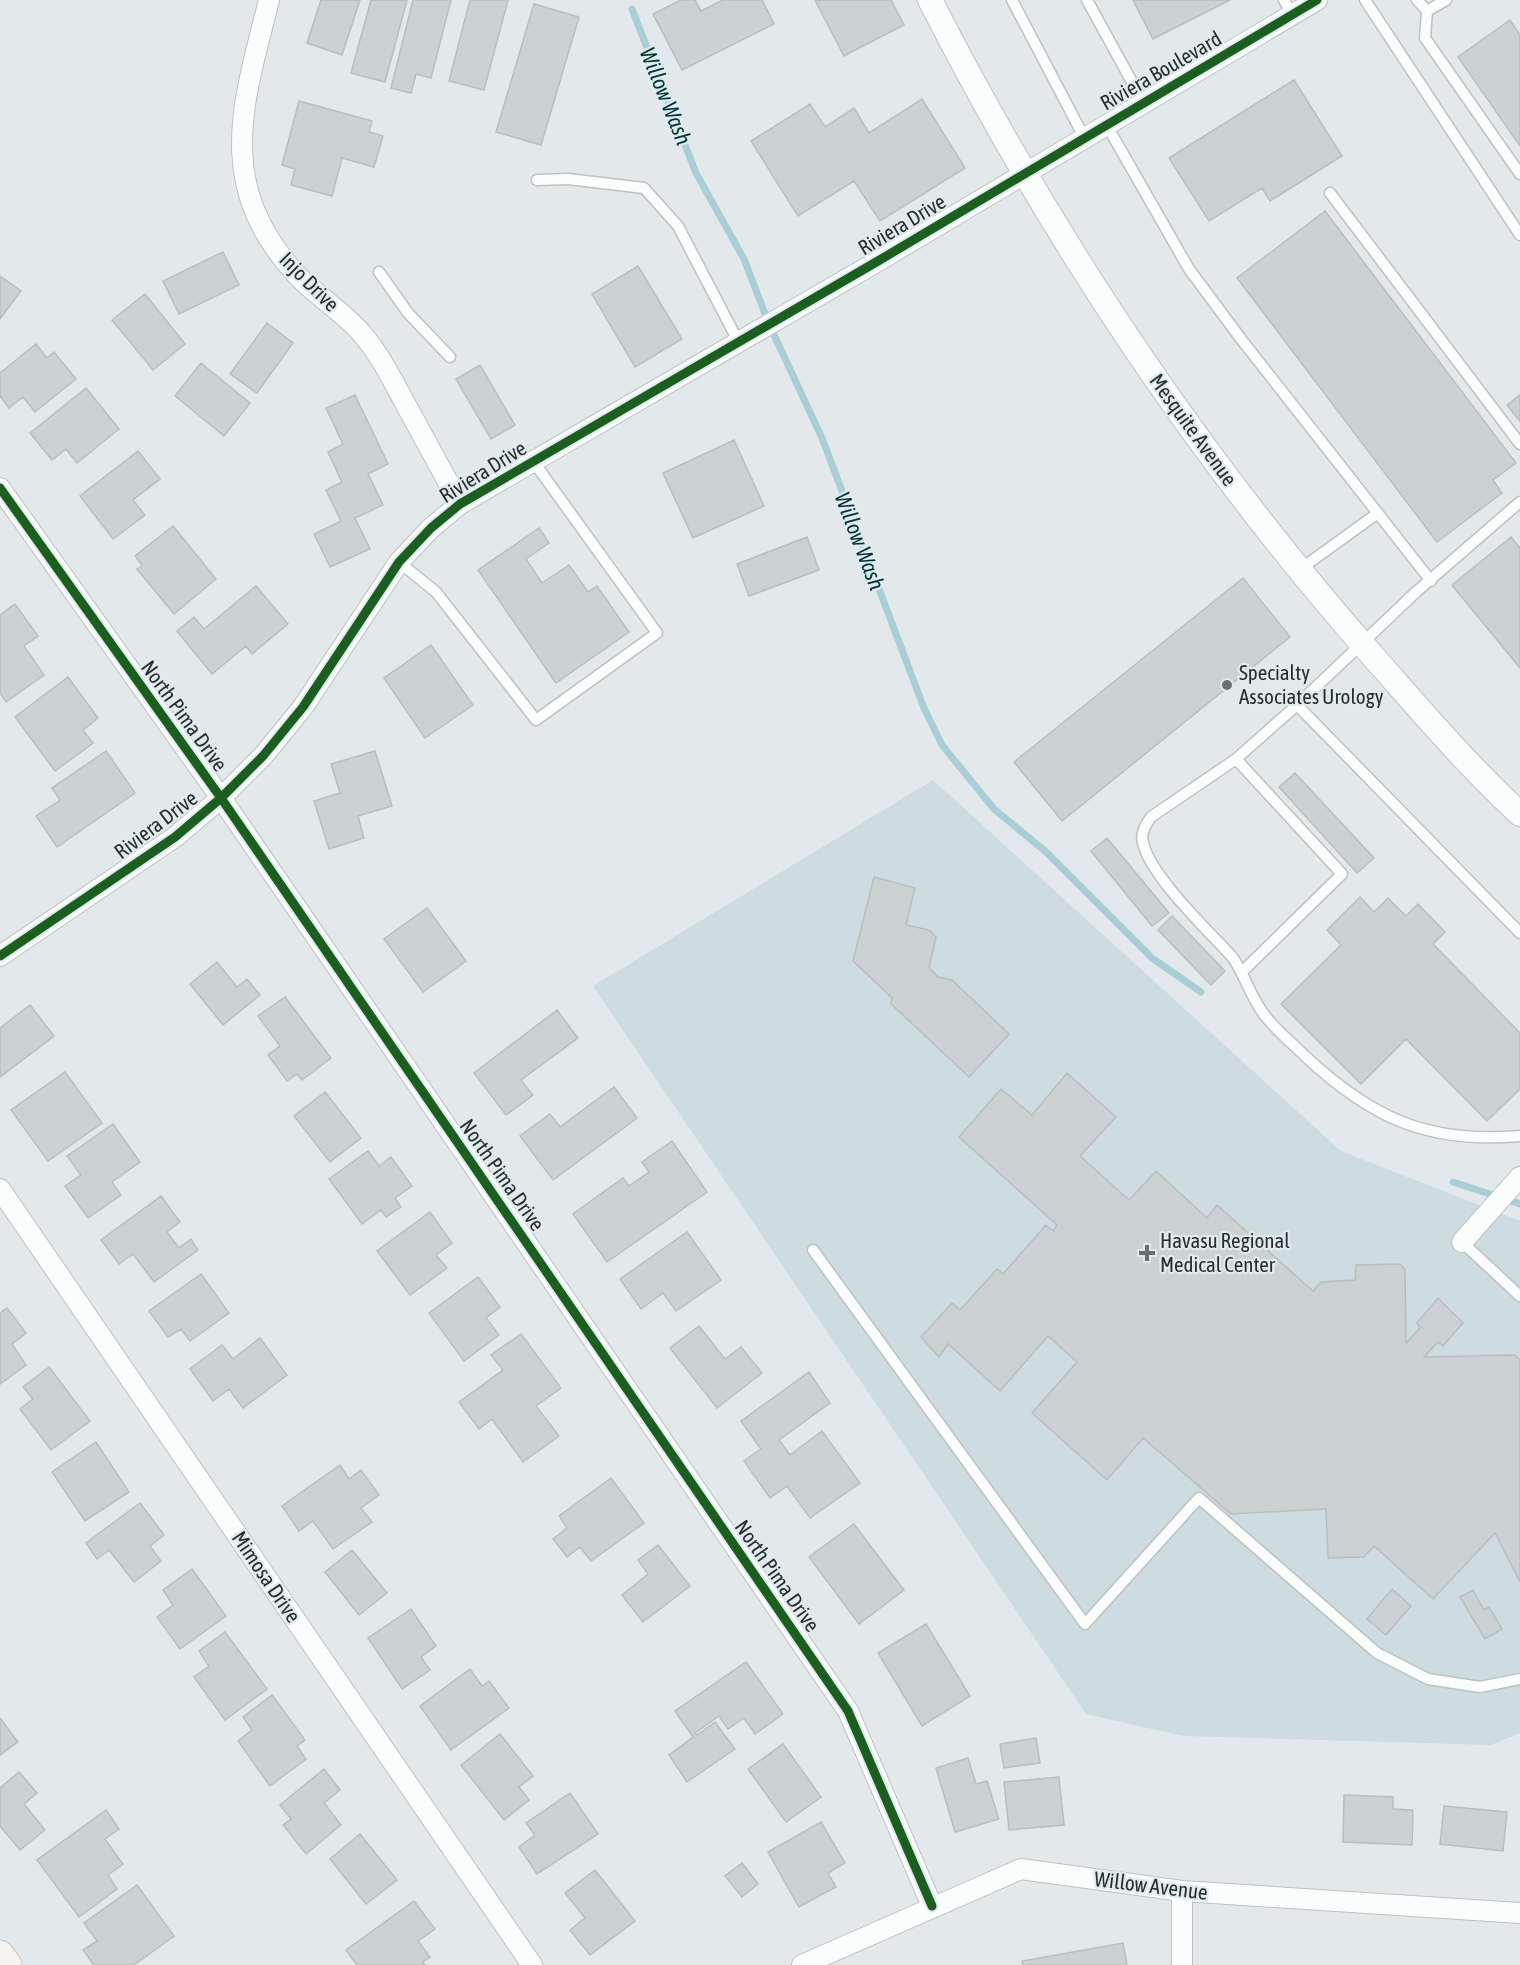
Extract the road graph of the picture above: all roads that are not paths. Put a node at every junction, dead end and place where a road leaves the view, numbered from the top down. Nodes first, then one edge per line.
1 (269, 0) edge
2 (930, 0) edge
3 (1012, 0) edge
4 (1088, 0) edge
5 (1317, 0) edge
6 (1365, 0) edge
7 (1417, 0) edge
8 (1446, 0) edge
9 (1288, 8) edge
10 (1427, 11) junction
11 (1143, 102) junction
12 (1106, 124) junction
13 (1084, 137) junction
14 (1024, 174) junction
15 (1520, 174) edge
16 (537, 180) dead end
17 (1330, 193) dead end
18 (1519, 230) edge
19 (379, 272) dead end
20 (738, 341) junction
21 (450, 357) dead end
22 (1520, 444) edge
23 (533, 461) junction
24 (0, 488) edge
25 (1520, 503) edge
26 (460, 504) junction
27 (1378, 513) junction
28 (399, 562) junction
29 (1299, 570) junction
30 (1431, 581) junction
31 (1363, 645) junction
32 (1297, 705) junction
33 (1236, 759) junction
34 (221, 798) junction
35 (1520, 814) edge
36 (1520, 933) edge
37 (0, 956) edge
38 (1242, 972) junction
39 (1520, 1136) edge
40 (1517, 1181) edge
41 (0, 1189) edge
42 (1462, 1242) joint
43 (813, 1250) dead end
44 (1520, 1296) edge
45 (1520, 1679) edge
46 (1182, 1891) junction
47 (932, 1906) junction
48 (1520, 1913) edge
49 (0, 1954) edge
50 (8, 1965) edge
51 (532, 1965) edge
52 (802, 1965) edge
53 (1182, 1965) edge

1 - 26 street, Injo Drive
2 - 14 street, Mesquite Avenue
3 - 13 lane
4 - 11 lane
5 - 9 street, Riviera Boulevard
6 - 18 lane
7 - 10 lane
8 - 10 lane
9 - 11 street, Riviera Boulevard
10 - 15 lane
11 - 12 street, Riviera Boulevard
12 - 13 street, Riviera Boulevard
12 - 27 lane
13 - 14 street, Riviera Boulevard
14 - 20 street, Riviera Drive
14 - 29 street, Mesquite Avenue
16 - 20 lane
17 - 22 lane
19 - 21 lane
20 - 23 street, Riviera Drive
23 - 26 street, Riviera Drive
23 - 28 lane
24 - 34 street, North Pima Drive
25 - 30 lane
26 - 28 street, Riviera Drive
27 - 29 lane
27 - 30 lane
28 - 34 street, Riviera Drive
29 - 31 street, Mesquite Avenue
30 - 31 lane
31 - 32 lane
31 - 35 street, Mesquite Avenue
32 - 33 lane
32 - 36 lane
33 - 38 lane
33 - 38 lane
34 - 37 street, Riviera Drive
34 - 47 street, North Pima Drive
38 - 39 lane
40 - 42 street
41 - 51 street, Mimosa Drive
42 - 44 lane
43 - 45 lane
46 - 47 street, Willow Avenue
46 - 48 street, Willow Avenue
46 - 53 street
47 - 52 street, Willow Avenue
49 - 50 main road

